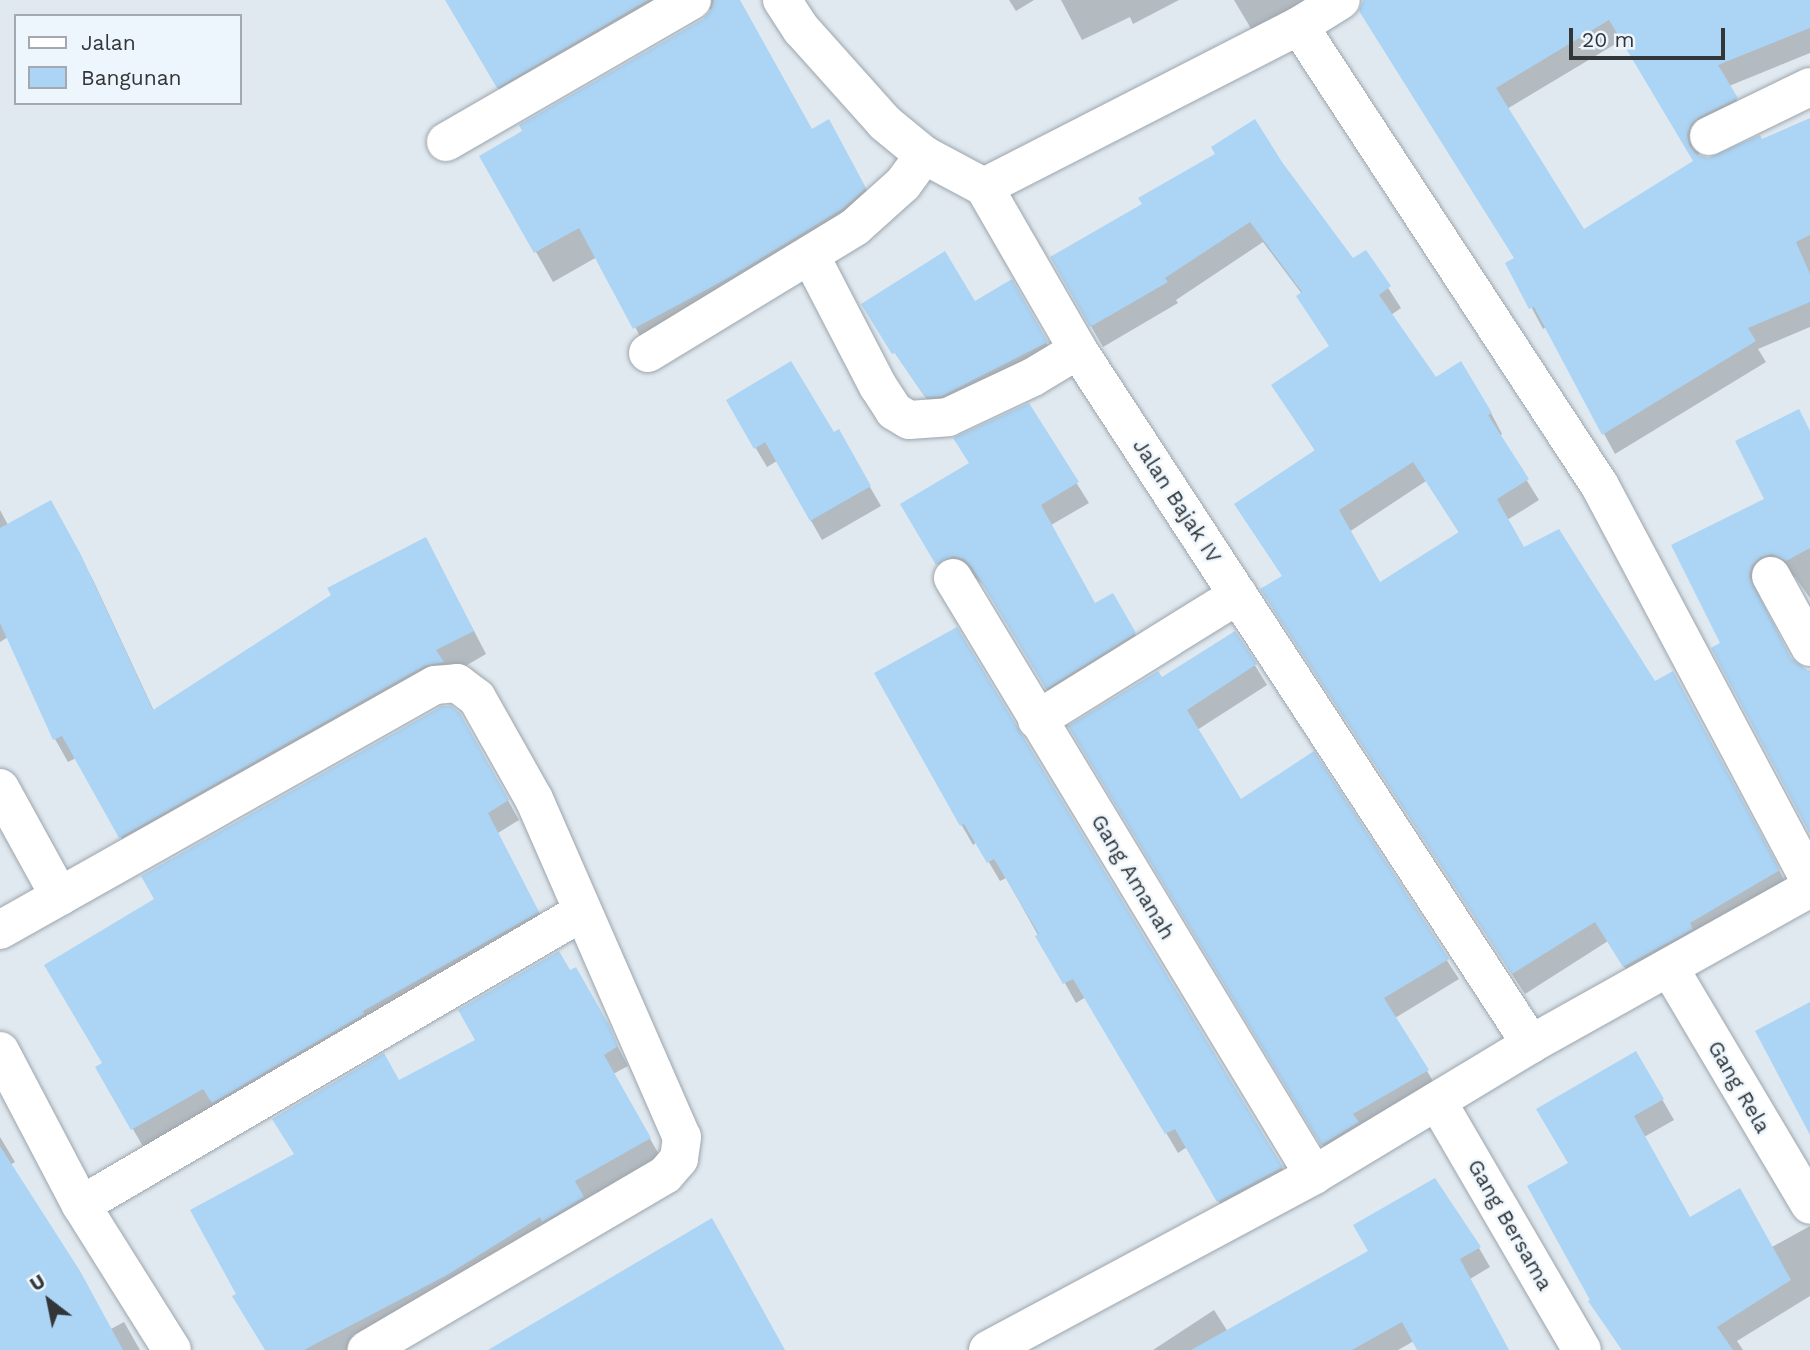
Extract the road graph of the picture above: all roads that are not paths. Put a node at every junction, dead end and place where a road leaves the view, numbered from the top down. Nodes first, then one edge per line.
1 (692, 0) edge
2 (782, 0) edge
3 (1342, 0) edge
4 (1299, 26) junction
5 (1810, 87) edge
6 (1709, 136) dead end
7 (446, 142) dead end
8 (925, 155) junction
9 (984, 187) junction
10 (810, 255) junction
11 (1078, 350) junction
12 (648, 353) dead end
13 (1771, 576) dead end
14 (953, 578) dead end
15 (1238, 596) junction
16 (1810, 647) edge
17 (1038, 720) junction
18 (0, 788) edge
19 (1810, 881) edge
20 (1810, 888) edge
21 (60, 897) junction
22 (582, 912) junction
23 (0, 930) edge
24 (1670, 969) junction
25 (1531, 1044) junction
26 (0, 1051) edge
27 (1437, 1101) junction
28 (1314, 1175) junction
29 (82, 1205) junction
30 (1810, 1205) edge
31 (172, 1350) edge
32 (367, 1350) edge
33 (990, 1350) edge
34 (1582, 1350) edge

1 - 7 street
2 - 8 street
3 - 4 street
4 - 9 street
4 - 19 street
5 - 6 street
8 - 9 street
8 - 10 street
9 - 11 street, Jalan Bajak IV
10 - 11 street
10 - 12 street
11 - 15 street, Jalan Bajak IV
13 - 16 street
14 - 17 street, Gang Amanah
15 - 17 street
15 - 25 street, Jalan Bajak IV
17 - 28 street, Gang Amanah
18 - 21 street
20 - 24 street
21 - 22 street
21 - 23 street
22 - 29 street
22 - 32 street
24 - 25 street
24 - 30 street, Gang Rela
25 - 27 street
26 - 29 street
27 - 28 street
27 - 34 street, Gang Bersama
28 - 33 street
29 - 31 street

